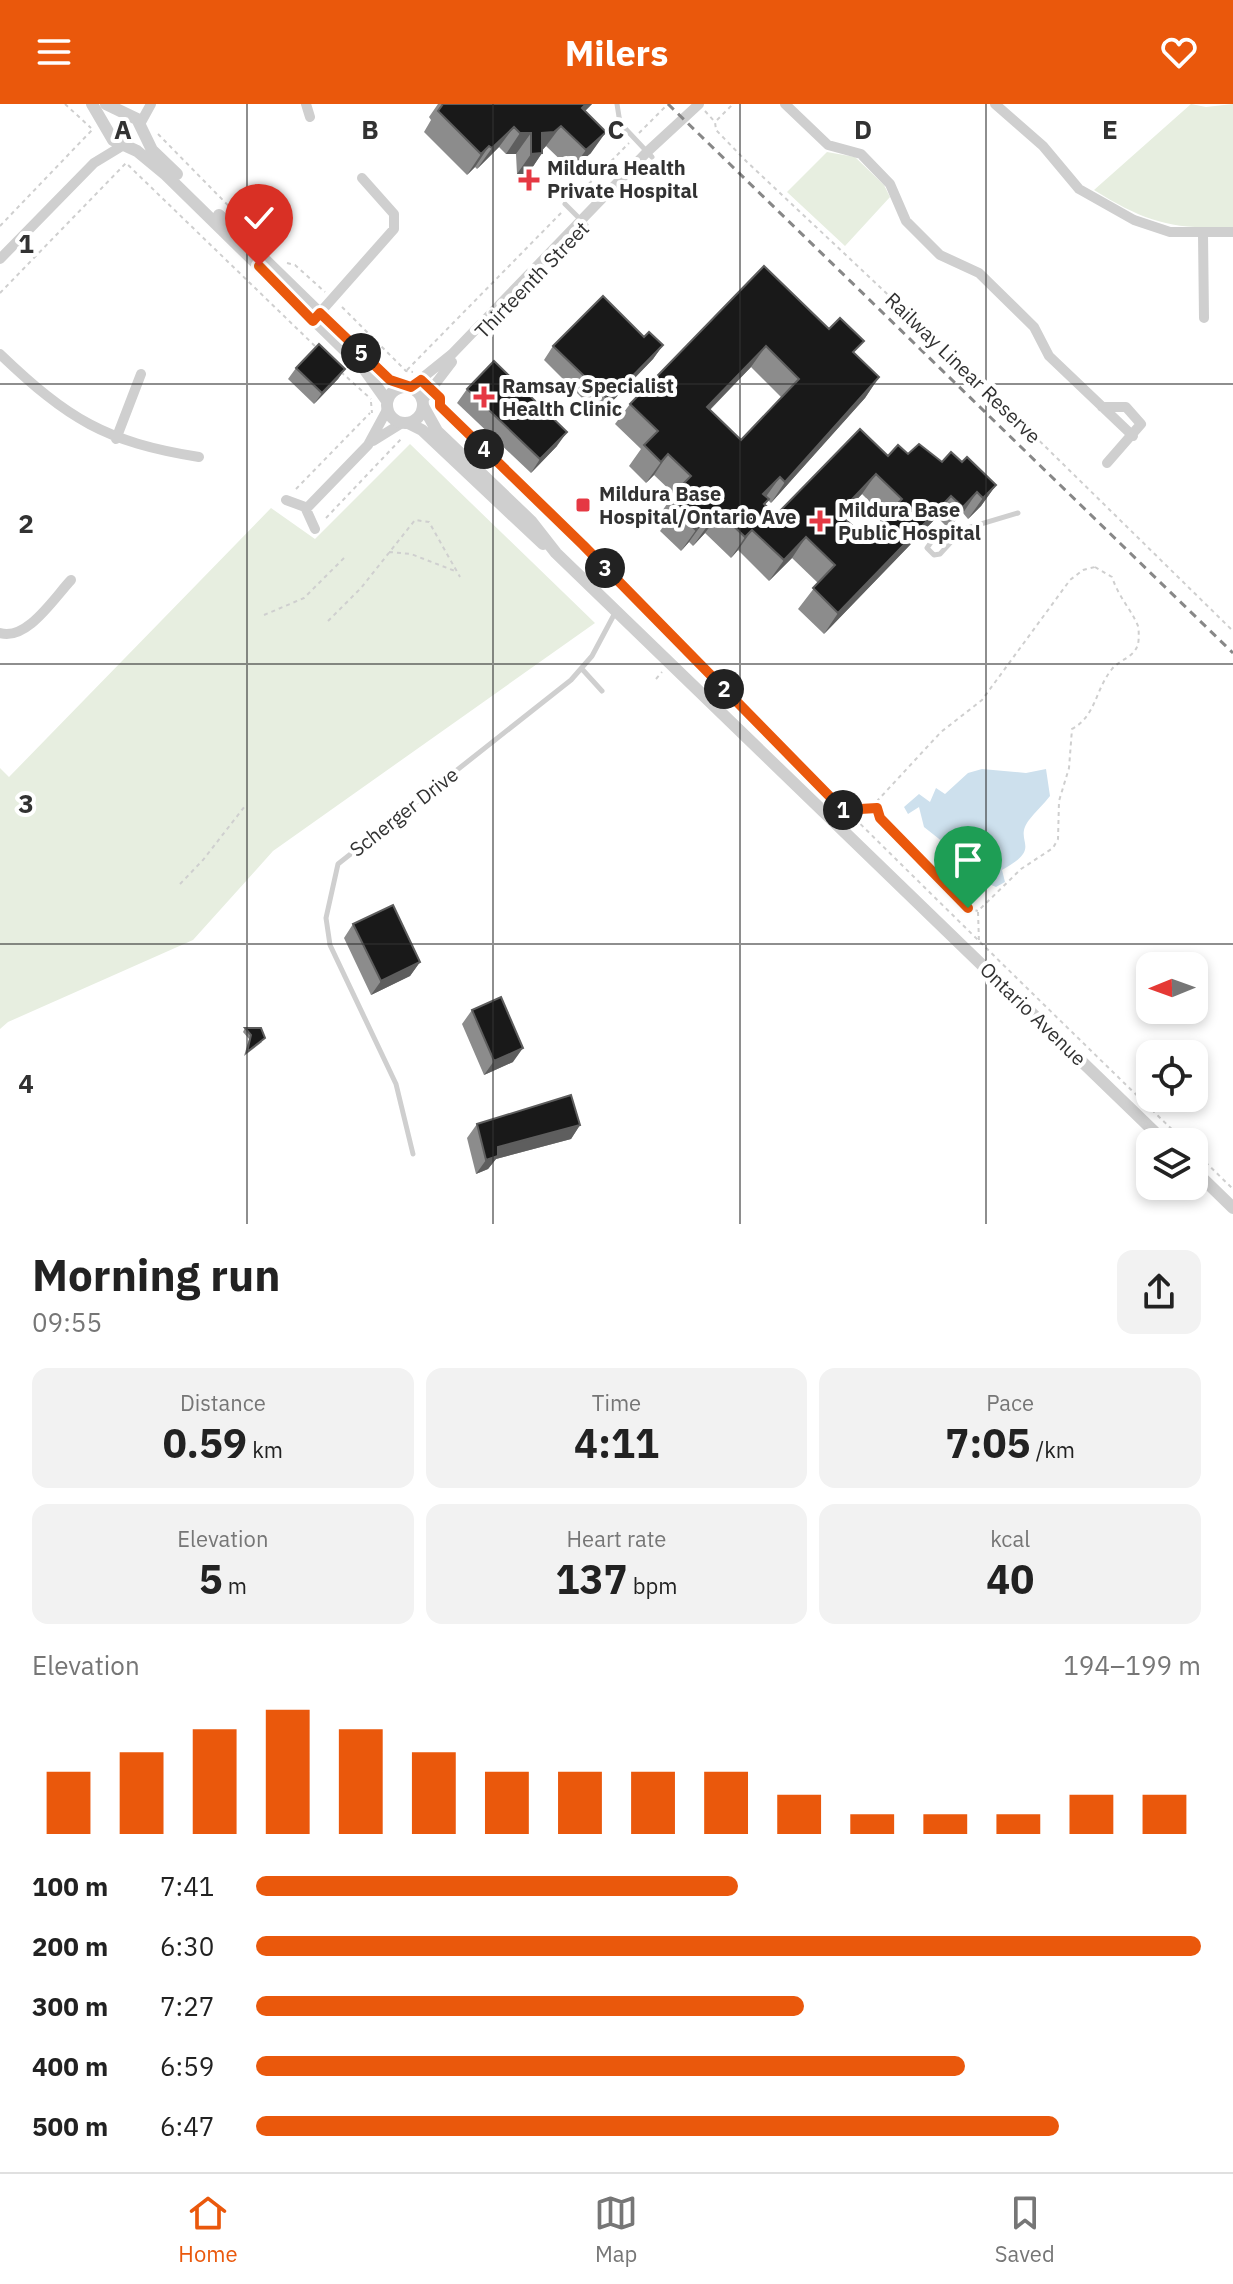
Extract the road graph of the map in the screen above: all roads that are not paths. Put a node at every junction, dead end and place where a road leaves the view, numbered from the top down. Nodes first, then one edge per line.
1 (92, 104) edge
2 (106, 104) edge
3 (306, 104) edge
4 (617, 104) edge
5 (699, 104) edge
6 (785, 104) edge
7 (995, 104) edge
8 (140, 116) edge
9 (310, 117) dead end
10 (110, 132) junction
11 (125, 146) junction
12 (650, 154) junction
13 (94, 163) junction
14 (362, 178) dead end
15 (566, 205) road end
16 (583, 223) junction
17 (1233, 232) edge
18 (1203, 234) junction
19 (2, 253) edge
20 (316, 317) junction
21 (1204, 318) dead end
22 (0, 354) edge
23 (141, 374) dead end
24 (412, 384) junction
25 (386, 395) junction
26 (423, 403) junction
27 (1102, 407) junction
28 (405, 423) junction
29 (1133, 436) junction
30 (116, 439) junction
31 (368, 445) junction
32 (199, 457) dead end
33 (1107, 463) dead end
34 (286, 500) dead end
35 (306, 509) junction
36 (1018, 513) dead end
37 (315, 529) dead end
38 (960, 532) junction
39 (556, 553) junction
40 (71, 580) dead end
41 (616, 610) junction
42 (0, 633) edge
43 (582, 669) junction
44 (602, 691) dead end
45 (1151, 1128) edge
46 (413, 1154) dead end
47 (1208, 1184) edge
48 (1233, 1208) edge

1 - 10 street
2 - 8 street
3 - 9 street
4 - 12 lane
5 - 12 street, Thirteenth Street
6 - 27 street
7 - 18 street
8 - 10 street
8 - 11 street
8 - 20 street
10 - 11 street
10 - 13 street
11 - 13 street
11 - 20 street
12 - 16 street, Thirteenth Street
13 - 19 street
14 - 20 street
15 - 16 lane
16 - 24 street, Thirteenth Street
16 - 26 street, Thirteenth Street
17 - 18 street
18 - 21 street
20 - 25 street
22 - 30 street
23 - 30 street
24 - 25 street
24 - 25 street
24 - 26 street
25 - 28 street
25 - 31 street
26 - 28 street
26 - 39 street, Ontario Avenue
27 - 29 street
27 - 29 street
28 - 31 street
28 - 39 street, Ontario Avenue
29 - 33 street
30 - 32 street
31 - 35 street
34 - 35 street
35 - 37 street
36 - 38 lane
38 - 38 lane
39 - 41 street, Ontario Avenue
40 - 42 street
41 - 43 lane, Scherger Drive
41 - 45 street, Ontario Avenue
43 - 44 lane
43 - 46 lane, Scherger Drive
47 - 48 street

